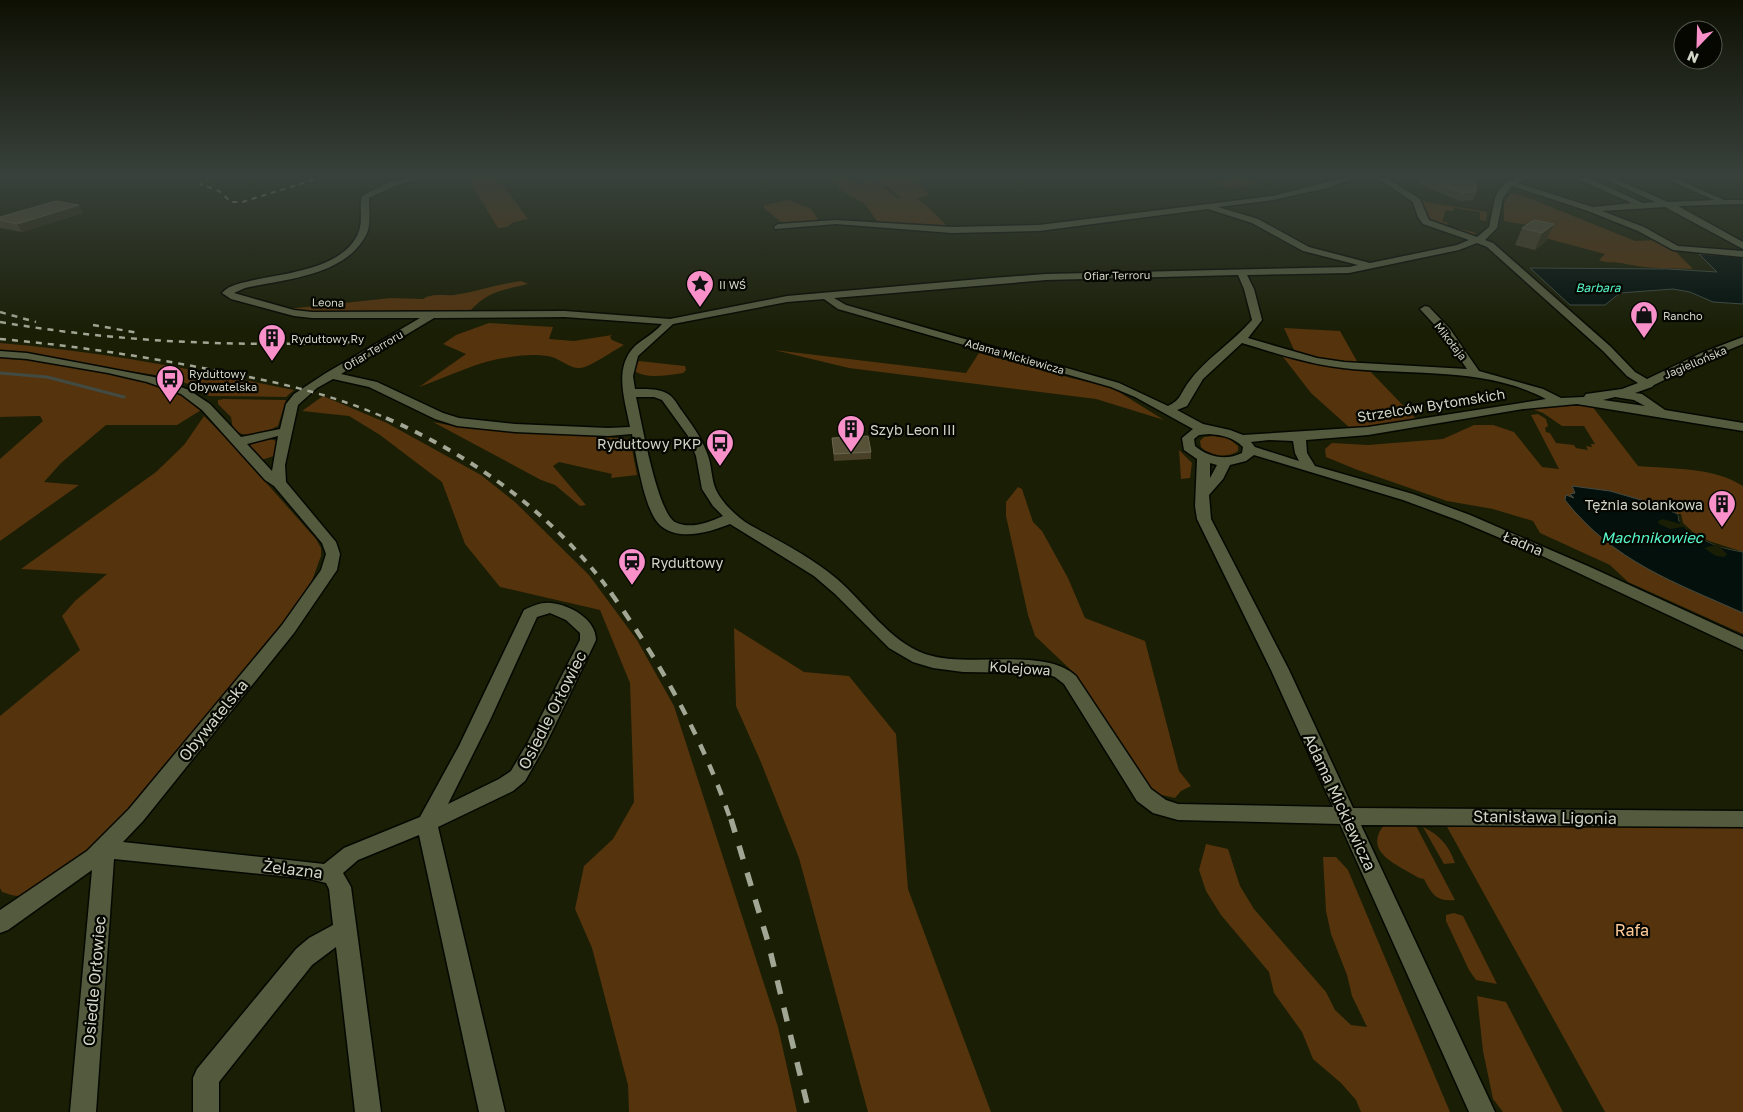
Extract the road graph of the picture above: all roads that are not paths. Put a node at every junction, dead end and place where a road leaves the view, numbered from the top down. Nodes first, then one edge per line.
1 (362, 229) edge
2 (925, 229) edge
3 (1021, 229) edge
4 (1269, 229) edge
5 (1446, 229) edge
6 (1492, 229) edge
7 (1638, 229) edge
8 (1712, 229) edge
9 (1479, 240) junction
10 (1743, 246) edge
11 (1743, 254) edge
12 (1370, 267) junction
13 (1241, 273) junction
14 (843, 294) junction
15 (826, 295) junction
16 (1425, 309) dead end
17 (860, 313) junction
18 (432, 315) junction
19 (670, 322) junction
20 (1241, 339) junction
21 (1743, 340) edge
22 (0, 354) edge
23 (1475, 373) junction
24 (330, 375) junction
25 (1648, 385) junction
26 (630, 393) junction
27 (1623, 393) junction
28 (1606, 396) junction
29 (1577, 400) junction
30 (1558, 401) junction
31 (1645, 404) junction
32 (1617, 405) junction
33 (1166, 411) junction
34 (1743, 427) edge
35 (638, 430) junction
36 (1208, 430) junction
37 (286, 431) junction
38 (1190, 435) junction
39 (1295, 437) junction
40 (237, 442) junction
41 (1246, 448) junction
42 (1204, 457) junction
43 (1225, 461) junction
44 (1302, 466) junction
45 (279, 483) junction
46 (1204, 493) junction
47 (731, 518) junction
48 (1743, 644) edge
49 (1346, 816) junction
50 (1743, 819) edge
51 (427, 823) junction
52 (104, 849) junction
53 (328, 873) junction
54 (1, 920) edge
55 (345, 930) junction
56 (83, 1112) edge
57 (206, 1112) edge
58 (368, 1112) edge
59 (492, 1112) edge
60 (1482, 1112) edge

1 - 18 street, Leona
2 - 3 street
4 - 12 street
5 - 9 street
6 - 9 street
7 - 11 street
8 - 10 street
9 - 12 street, Ofiar Terroru
9 - 25 street
12 - 13 street, Ofiar Terroru
13 - 14 street, Ofiar Terroru
13 - 20 street
14 - 15 street, Ofiar Terroru
14 - 17 street
15 - 17 street, Adama Mickiewicza
15 - 19 street, Ofiar Terroru
16 - 23 street, Mikołaja
17 - 33 street, Adama Mickiewicza
18 - 19 street, Ofiar Terroru
18 - 24 street, Ofiar Terroru
19 - 26 street, Ofiar Terroru
20 - 23 street
20 - 33 street
21 - 25 street, Jagiellońska
22 - 40 street, Obywatelska
23 - 30 street
24 - 35 street, Ofiar Terroru
24 - 37 street
25 - 27 street, Jagiellońska
25 - 31 street
26 - 35 street, Ofiar Terroru
26 - 47 street, Kolejowa
27 - 28 street, Jagiellońska
27 - 31 street
28 - 29 street, Jagiellońska
28 - 32 street
29 - 30 street, Strzelców Bytomskich
29 - 32 street
30 - 39 street, Strzelców Bytomskich
31 - 32 street
31 - 34 street
33 - 36 street, Adama Mickiewicza
33 - 38 street, Adama Mickiewicza
35 - 47 street, Ofiar Terroru
36 - 38 street
36 - 41 street
37 - 40 street
37 - 45 street
38 - 42 street, Adama Mickiewicza
39 - 41 street, Strzelców Bytomskich
39 - 44 street
40 - 45 street, Obywatelska
41 - 43 street, Strzelców Bytomskich
41 - 44 street, Ładna
42 - 43 street, Strzelców Bytomskich
42 - 46 street, Adama Mickiewicza
43 - 46 street
44 - 48 street, Ładna
45 - 52 street, Obywatelska
46 - 49 street, Adama Mickiewicza
47 - 49 street, Kolejowa
49 - 50 street, Stanisława Ligonia
49 - 60 street, Adama Mickiewicza
51 - 51 street, Osiedle Orłowiec
51 - 53 street, Osiedle Orłowiec
51 - 59 street
52 - 53 street, Żelazna
52 - 54 street, Obywatelska
52 - 56 street, Osiedle Orłowiec
53 - 55 street, Żelazna
55 - 57 street
55 - 58 street, Żelazna

